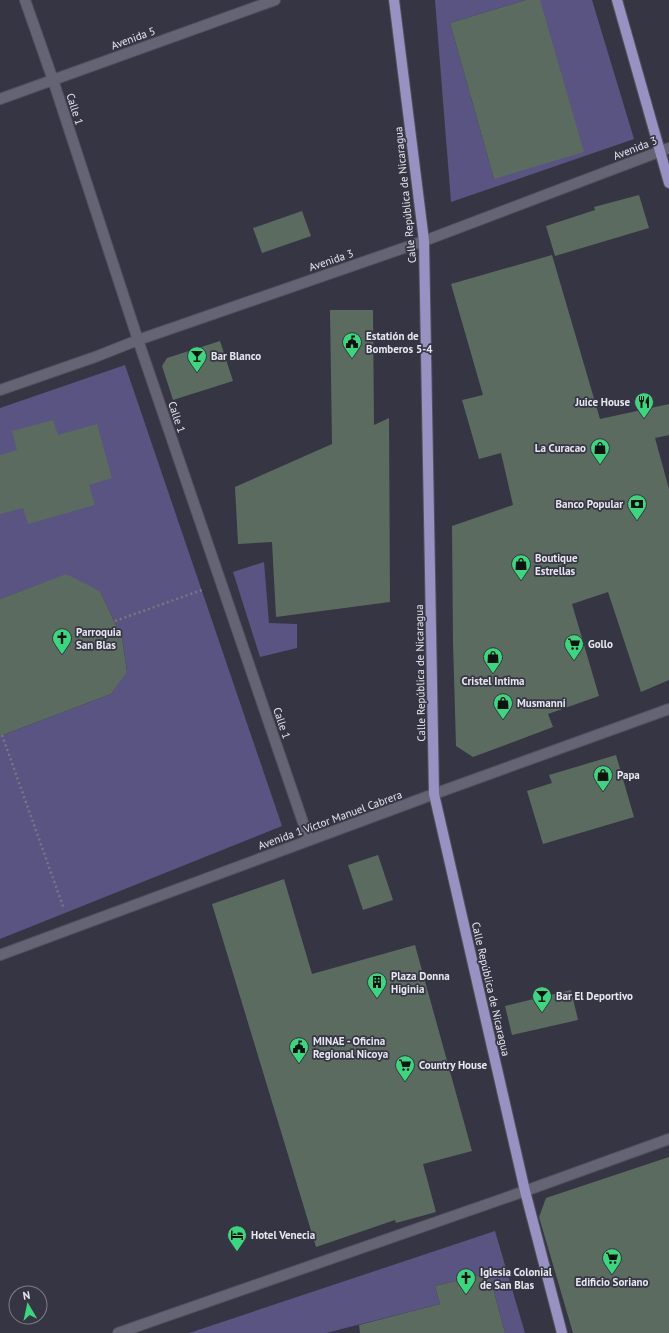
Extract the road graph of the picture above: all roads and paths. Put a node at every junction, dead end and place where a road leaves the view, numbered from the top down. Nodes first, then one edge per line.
1 (25, 0) edge
2 (275, 0) edge
3 (394, 0) edge
4 (617, 0) edge
5 (53, 80) junction
6 (0, 99) edge
7 (664, 150) edge
8 (669, 183) edge
9 (424, 241) junction
10 (138, 340) junction
11 (0, 390) edge
12 (221, 584) junction
13 (114, 621) dead end
14 (669, 709) edge
15 (2, 735) dead end
16 (434, 794) junction
17 (309, 840) junction
18 (71, 929) junction
19 (0, 955) edge
20 (669, 1138) edge
21 (525, 1191) junction
22 (118, 1333) edge
23 (562, 1333) edge

1 - 5 street, Calle 1
2 - 5 street, Avenida 5
3 - 9 main road, Calle República de Nicaragua
4 - 7 main road
5 - 6 street, Avenida 5
5 - 10 street, Calle 1
7 - 8 main road
7 - 9 street, Avenida 3
9 - 10 street, Avenida 3
9 - 16 main road, Calle República de Nicaragua
10 - 11 street, Avenida 3
10 - 12 street, Calle 1
12 - 13 path
12 - 17 street, Calle 1
14 - 16 street, Avenida 1 Víctor Manuel Cabrera
15 - 18 path
16 - 17 street, Avenida 1 Víctor Manuel Cabrera
16 - 21 main road, Calle República de Nicaragua
17 - 18 street, Avenida 1 Víctor Manuel Cabrera
18 - 19 street, Avenida 1 Víctor Manuel Cabrera
20 - 21 street
21 - 22 street
21 - 23 main road, Calle República de Nicaragua

